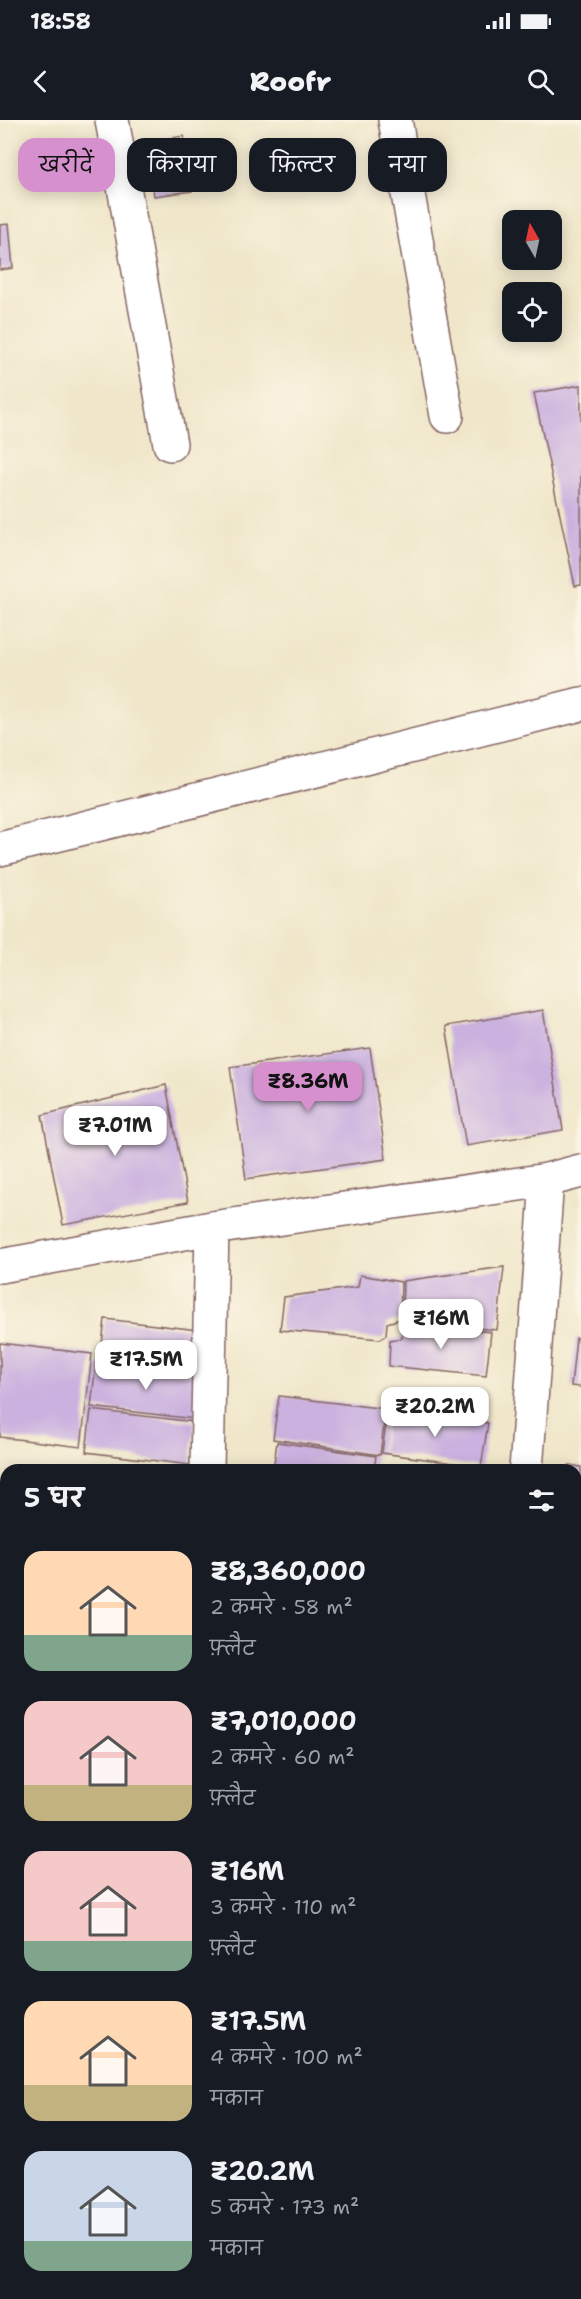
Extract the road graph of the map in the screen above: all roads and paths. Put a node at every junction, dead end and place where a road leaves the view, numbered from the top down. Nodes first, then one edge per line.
1 (112, 120) edge
2 (395, 120) edge
3 (447, 416) dead end
4 (170, 444) dead end
5 (581, 704) edge
6 (0, 849) edge
7 (581, 1171) edge
8 (547, 1180) junction
9 (212, 1228) junction
10 (0, 1266) edge
11 (207, 1464) edge
12 (526, 1464) edge

1 - 4 street
2 - 3 street
5 - 6 street
7 - 8 street
8 - 9 street
8 - 12 street
9 - 10 street
9 - 11 street

